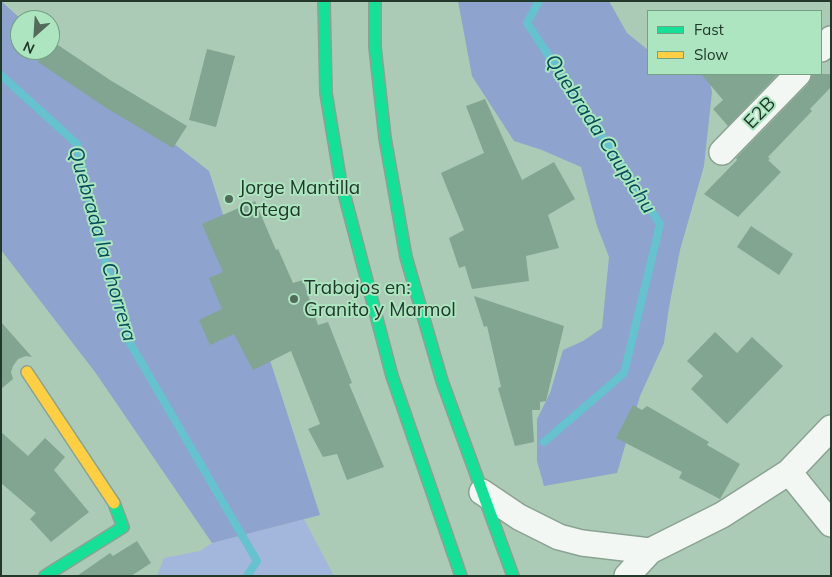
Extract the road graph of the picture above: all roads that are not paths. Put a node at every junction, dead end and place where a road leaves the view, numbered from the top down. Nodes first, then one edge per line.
1 (324, 1) edge
2 (375, 1) edge
3 (831, 39) edge
4 (822, 49) edge
5 (797, 75) edge
6 (722, 152) dead end
7 (27, 372) dead end
8 (831, 428) edge
9 (789, 472) junction
10 (482, 492) junction
11 (831, 524) edge
12 (650, 551) junction
13 (45, 576) edge
14 (461, 576) edge
15 (513, 576) edge
16 (627, 576) edge

1 - 14 main road
2 - 10 main road
3 - 4 street
5 - 6 street, E2B
7 - 13 main road
8 - 9 street
9 - 11 street
9 - 12 street
10 - 12 street
10 - 15 main road
12 - 16 street

